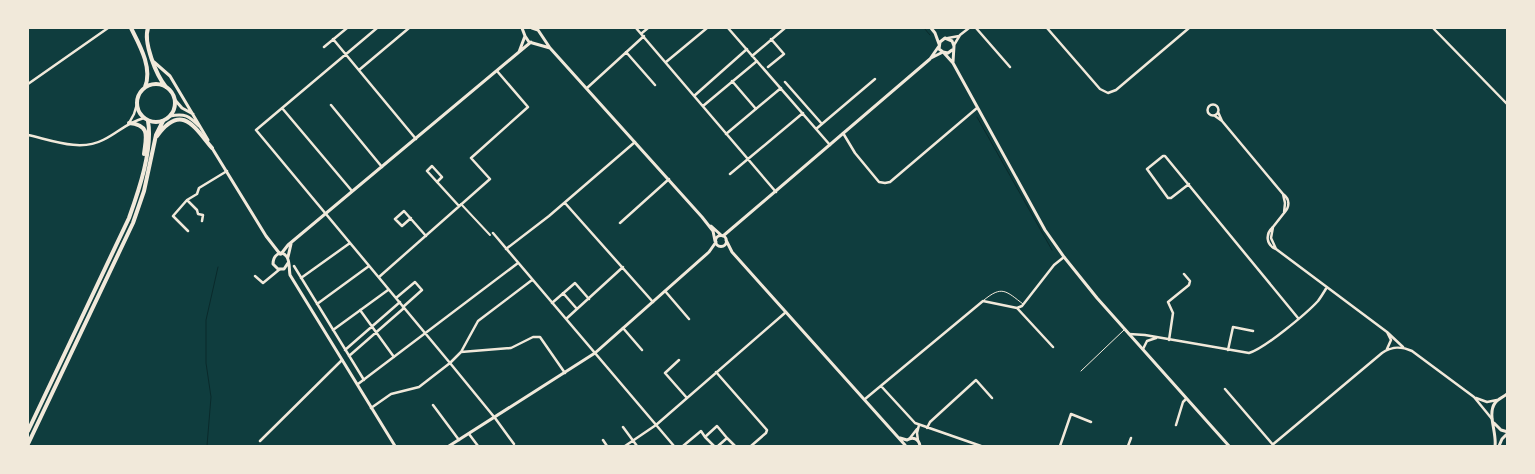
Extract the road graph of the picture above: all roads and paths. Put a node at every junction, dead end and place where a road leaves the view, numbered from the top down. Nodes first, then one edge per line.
1 (108, 28) edge
2 (131, 28) edge
3 (347, 28) edge
4 (378, 28) edge
5 (409, 28) edge
6 (522, 28) edge
7 (530, 28) edge
8 (636, 28) edge
9 (648, 28) edge
10 (708, 28) edge
11 (728, 28) edge
12 (785, 28) edge
13 (931, 28) edge
14 (969, 28) edge
15 (976, 28) edge
16 (1047, 28) edge
17 (1189, 28) edge
18 (1433, 28) edge
19 (148, 29) edge
20 (537, 29) edge
21 (935, 33) junction
22 (525, 35) junction
23 (642, 35) junction
24 (960, 35) junction
25 (946, 38) junction
26 (333, 39) junction
27 (536, 39) junction
28 (772, 39) junction
29 (939, 45) junction
30 (324, 47) dead end
31 (550, 48) junction
32 (953, 48) junction
33 (747, 49) junction
34 (519, 52) junction
35 (626, 52) junction
36 (943, 53) junction
37 (346, 54) junction
38 (752, 56) junction
39 (930, 59) junction
40 (757, 60) junction
41 (154, 61) junction
42 (666, 62) junction
43 (952, 63) junction
44 (768, 67) dead end
45 (1010, 67) dead end
46 (359, 70) junction
47 (497, 71) junction
48 (875, 78) dead end
49 (732, 82) junction
50 (785, 82) dead end
51 (28, 84) edge
52 (655, 85) dead end
53 (144, 88) junction
54 (168, 88) junction
55 (586, 88) junction
56 (781, 88) junction
57 (694, 96) junction
58 (175, 100) junction
59 (137, 104) junction
60 (331, 105) dead end
61 (1508, 105) edge
62 (703, 106) junction
63 (282, 108) junction
64 (977, 108) junction
65 (756, 109) junction
66 (1218, 112) junction
67 (803, 113) junction
68 (193, 114) junction
69 (170, 116) junction
70 (1213, 116) junction
71 (146, 119) junction
72 (163, 121) junction
73 (1222, 121) junction
74 (129, 123) junction
75 (822, 124) junction
76 (199, 126) junction
77 (816, 129) junction
78 (843, 133) junction
79 (726, 134) junction
80 (28, 135) edge
81 (416, 139) junction
82 (155, 140) junction
83 (635, 142) junction
84 (830, 145) junction
85 (212, 148) junction
86 (748, 159) junction
87 (144, 165) junction
88 (382, 167) junction
89 (227, 171) junction
90 (730, 174) dead end
91 (669, 179) junction
92 (437, 182) junction
93 (1189, 184) junction
94 (353, 192) junction
95 (776, 192) junction
96 (187, 200) junction
97 (565, 203) junction
98 (460, 205) junction
99 (326, 214) junction
100 (702, 217) junction
101 (411, 218) junction
102 (202, 221) dead end
103 (620, 223) dead end
104 (188, 231) dead end
105 (492, 234) joint
106 (426, 236) junction
107 (267, 237) junction
108 (724, 238) junction
109 (716, 241) junction
110 (291, 243) junction
111 (350, 243) junction
112 (721, 247) junction
113 (506, 249) junction
114 (709, 252) junction
115 (732, 252) junction
116 (280, 254) junction
117 (274, 256) junction
118 (1064, 257) junction
119 (288, 258) junction
120 (518, 262) junction
121 (288, 263) junction
122 (273, 264) junction
123 (294, 266) dead end
124 (369, 266) junction
125 (623, 267) junction
126 (281, 269) junction
127 (1184, 274) dead end
128 (290, 275) junction
129 (255, 276) dead end
130 (379, 277) junction
131 (270, 278) junction
132 (301, 278) junction
133 (532, 280) junction
134 (1194, 281) dead end
135 (1189, 285) junction
136 (1326, 288) junction
137 (389, 289) junction
138 (665, 292) junction
139 (563, 293) junction
140 (396, 298) junction
141 (589, 299) junction
142 (983, 301) junction
143 (400, 302) junction
144 (654, 302) junction
145 (552, 303) junction
146 (317, 304) junction
147 (1023, 304) junction
148 (404, 307) junction
149 (1017, 308) junction
150 (577, 309) junction
151 (360, 310) junction
152 (786, 312) junction
153 (1298, 318) junction
154 (566, 319) junction
155 (689, 319) dead end
156 (372, 326) junction
157 (623, 328) junction
158 (333, 330) junction
159 (1125, 330) junction
160 (1253, 331) dead end
161 (376, 332) junction
162 (1387, 332) junction
163 (426, 333) junction
164 (1129, 334) junction
165 (1138, 334) junction
166 (1158, 338) junction
167 (1169, 340) junction
168 (1135, 341) junction
169 (1391, 342) junction
170 (1397, 342) junction
171 (1145, 343) junction
172 (1138, 345) junction
173 (1053, 347) dead end
174 (1395, 347) junction
175 (1407, 349) junction
176 (345, 350) junction
177 (642, 350) dead end
178 (1143, 350) junction
179 (1228, 350) junction
180 (1385, 350) junction
181 (461, 352) junction
182 (595, 353) junction
183 (349, 356) junction
184 (394, 358) junction
185 (342, 360) junction
186 (679, 360) dead end
187 (450, 363) junction
188 (1081, 371) dead end
189 (716, 372) junction
190 (565, 373) junction
191 (364, 380) junction
192 (357, 384) junction
193 (881, 386) junction
194 (1225, 389) dead end
195 (1508, 395) edge
196 (1474, 397) junction
197 (687, 398) junction
198 (992, 398) dead end
199 (1501, 398) junction
200 (865, 399) junction
201 (1186, 399) junction
202 (433, 405) dead end
203 (371, 408) junction
204 (495, 418) junction
205 (1493, 421) junction
206 (1091, 422) dead end
207 (656, 424) junction
208 (919, 425) junction
209 (1176, 425) dead end
210 (622, 427) dead end
211 (926, 428) junction
212 (28, 431) edge
213 (1508, 433) edge
214 (469, 434) junction
215 (898, 436) junction
216 (705, 437) junction
217 (727, 438) junction
218 (1131, 438) dead end
219 (908, 439) junction
220 (460, 440) junction
221 (603, 440) dead end
222 (260, 441) dead end
223 (633, 441) junction
224 (918, 441) junction
225 (755, 443) junction
226 (28, 444) edge
227 (514, 444) dead end
228 (395, 446) edge
229 (449, 446) edge
230 (478, 446) edge
231 (607, 446) edge
232 (625, 446) edge
233 (637, 446) edge
234 (674, 446) edge
235 (683, 446) edge
236 (714, 446) edge
237 (718, 446) edge
238 (734, 446) edge
239 (751, 446) edge
240 (758, 446) edge
241 (905, 446) edge
242 (920, 446) edge
243 (981, 446) edge
244 (1060, 446) edge
245 (1128, 446) edge
246 (1228, 446) edge
247 (1273, 446) edge
248 (1495, 446) edge
249 (1499, 446) edge

1 - 51 street
2 - 53 main road
3 - 26 street
4 - 37 street
5 - 46 street
6 - 22 street
7 - 20 street
7 - 22 street
8 - 23 street
9 - 23 street
10 - 42 street
11 - 33 street
12 - 28 street
13 - 21 street
14 - 24 street
15 - 45 street
16 - 17 street
18 - 61 street
19 - 41 main road
20 - 27 street
21 - 25 street
21 - 29 street
22 - 27 street
22 - 34 street
23 - 35 street
23 - 42 street
24 - 25 street
24 - 32 street
25 - 29 street
25 - 32 street
26 - 30 street
26 - 37 street
27 - 31 street
27 - 31 street
27 - 34 street
28 - 38 street
28 - 44 street
29 - 36 street
29 - 39 street
31 - 55 street
32 - 36 street
32 - 43 street
33 - 38 street
33 - 57 street
34 - 47 street
35 - 52 street
35 - 55 street
36 - 39 street
36 - 43 street
37 - 46 street
37 - 63 street
38 - 40 street
39 - 78 street
40 - 49 street
40 - 56 street
41 - 54 main road
41 - 68 street
42 - 57 street
43 - 64 street
46 - 81 street
47 - 81 street
47 - 98 street
48 - 75 street
49 - 62 street
49 - 65 street
50 - 75 street
53 - 54 main road
53 - 59 main road
54 - 58 main road
55 - 83 street
56 - 65 street
56 - 67 street
57 - 62 street
58 - 68 street
58 - 69 main road
59 - 71 main road
59 - 74 street
60 - 88 street
62 - 79 street
63 - 94 street
63 - 99 street
64 - 78 street
64 - 118 street
65 - 79 street
66 - 70 street
66 - 70 street
66 - 73 street
67 - 77 street
67 - 86 street
68 - 76 street
69 - 72 main road
69 - 76 street
70 - 73 street
71 - 72 main road
71 - 74 street
71 - 87 main road
72 - 82 main road
73 - 136 street
74 - 80 street
74 - 87 main road
75 - 77 street
76 - 85 street
77 - 84 street
78 - 84 street
79 - 86 street
81 - 88 street
82 - 85 main road
82 - 226 main road
83 - 91 street
83 - 97 street
84 - 95 street
85 - 89 street
86 - 90 street
86 - 95 street
87 - 212 main road
88 - 94 street
89 - 96 street
89 - 107 street
91 - 100 street
91 - 103 street
92 - 92 street
92 - 98 street
93 - 93 street
93 - 153 street
94 - 99 street
95 - 108 street
96 - 102 street
96 - 104 street
97 - 113 street
97 - 125 street
98 - 105 street
98 - 106 street
99 - 110 street
99 - 111 street
100 - 108 street
100 - 109 street
101 - 101 street
101 - 106 street
105 - 113 street
106 - 130 street
107 - 116 street
107 - 117 street
108 - 109 street
108 - 112 street
108 - 115 street
109 - 112 street
109 - 114 street
110 - 116 street
110 - 119 street
111 - 124 street
111 - 132 street
112 - 114 street
112 - 115 street
113 - 120 street
114 - 138 street
115 - 152 street
116 - 117 street
116 - 119 street
117 - 122 street
118 - 147 street
118 - 159 street
119 - 121 street
120 - 133 street
120 - 163 street
121 - 126 street
121 - 128 street
122 - 126 street
122 - 131 street
123 - 132 street
124 - 130 street
124 - 146 street
125 - 141 street
125 - 144 street
126 - 128 street
126 - 131 street
127 - 135 street
128 - 185 street
129 - 131 street
130 - 137 street
132 - 146 street
133 - 145 street
133 - 181 street
134 - 135 street
135 - 167 street
136 - 153 street
136 - 162 street
137 - 140 street
137 - 151 street
138 - 144 street
138 - 155 street
139 - 141 street
139 - 145 street
139 - 150 street
140 - 143 street
140 - 148 street
141 - 150 street
142 - 147 lane
142 - 149 street
142 - 193 street
143 - 148 street
143 - 156 street
144 - 157 street
145 - 154 street
146 - 158 street
147 - 149 street
148 - 161 street
148 - 163 street
149 - 173 street
150 - 154 street
151 - 156 street
151 - 158 street
152 - 189 street
152 - 200 street
153 - 179 street
154 - 182 street
156 - 161 street
156 - 176 street
157 - 177 street
157 - 182 street
158 - 176 street
159 - 164 street
159 - 188 lane
160 - 179 street
161 - 183 street
161 - 184 street
162 - 169 street
162 - 170 street
163 - 184 street
163 - 187 street
164 - 165 street
164 - 168 street
165 - 166 street
165 - 168 street
166 - 167 street
166 - 171 street
167 - 179 street
168 - 172 street
169 - 174 street
169 - 180 street
170 - 174 street
170 - 175 street
171 - 172 street
171 - 178 street
172 - 178 street
174 - 175 street
174 - 180 street
175 - 196 street
176 - 183 street
178 - 201 street
180 - 247 street
181 - 187 street
181 - 190 street
182 - 190 street
182 - 207 street
183 - 191 street
184 - 191 street
185 - 192 street
185 - 222 street
186 - 197 street
187 - 203 street
187 - 204 street
189 - 197 street
189 - 225 street
190 - 204 street
191 - 192 street
192 - 203 street
193 - 200 street
193 - 208 street
194 - 247 street
195 - 199 street
196 - 199 street
196 - 205 street
197 - 207 street
198 - 211 street
199 - 205 street
200 - 215 street
201 - 209 street
201 - 246 street
202 - 220 street
203 - 228 street
204 - 214 street
204 - 227 street
205 - 213 street
205 - 248 street
206 - 244 street
207 - 223 street
207 - 234 street
208 - 211 street
208 - 219 street
208 - 224 street
210 - 223 street
211 - 243 street
213 - 249 street
214 - 220 street
214 - 230 street
215 - 219 street
215 - 241 street
216 - 217 street
216 - 235 street
216 - 236 street
217 - 237 street
217 - 238 street
218 - 245 street
219 - 224 street
219 - 241 street
220 - 229 street
221 - 231 street
223 - 232 street
223 - 233 street
224 - 242 street
225 - 239 street
225 - 240 street

